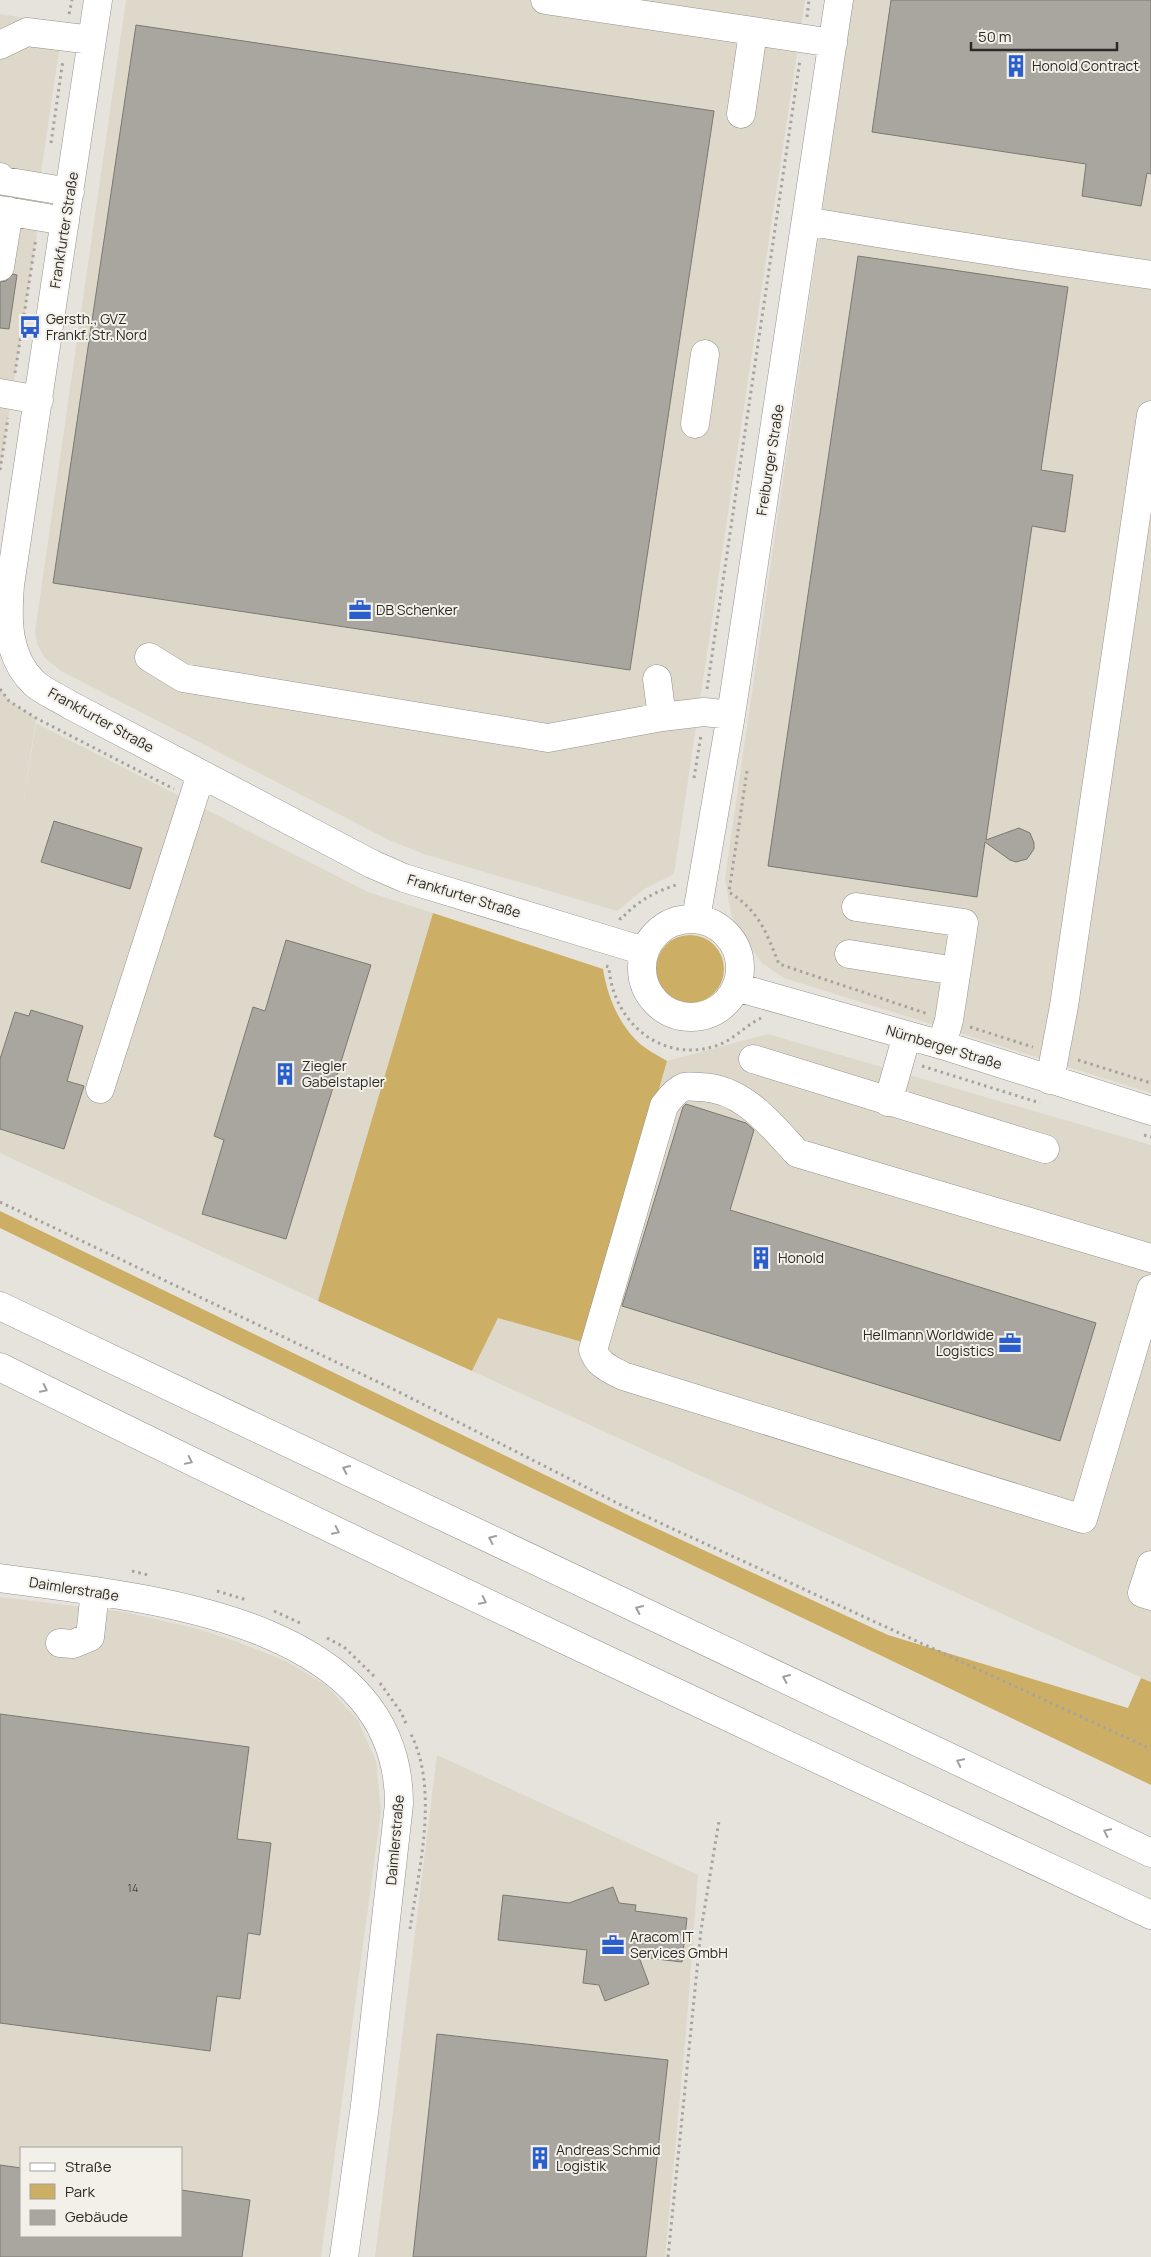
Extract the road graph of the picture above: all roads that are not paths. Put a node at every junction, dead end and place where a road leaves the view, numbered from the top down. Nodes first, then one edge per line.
1 (98, 0) edge
2 (544, 0) edge
3 (839, 0) edge
4 (753, 32) junction
5 (92, 40) junction
6 (833, 43) junction
7 (0, 45) edge
8 (741, 114) dead end
9 (0, 177) edge
10 (70, 192) junction
11 (4, 210) edge
12 (65, 221) junction
13 (806, 221) junction
14 (0, 267) edge
15 (1151, 275) edge
16 (705, 354) dead end
17 (0, 393) edge
18 (39, 400) junction
19 (1151, 415) edge
20 (694, 424) dead end
21 (150, 656) dead end
22 (657, 679) dead end
23 (731, 715) junction
24 (662, 717) junction
25 (201, 774) junction
26 (856, 907) dead end
27 (696, 919) junction
28 (644, 951) junction
29 (849, 954) dead end
30 (956, 971) junction
31 (736, 987) junction
32 (945, 1033) junction
33 (907, 1035) junction
34 (753, 1059) dead end
35 (1050, 1080) junction
36 (100, 1089) dead end
37 (888, 1102) junction
38 (1151, 1111) edge
39 (1045, 1150) dead end
40 (1151, 1258) edge
41 (1151, 1289) edge
42 (0, 1306) edge
43 (0, 1367) edge
44 (1151, 1565) edge
45 (0, 1578) edge
46 (95, 1591) junction
47 (1151, 1596) edge
48 (60, 1643) dead end
49 (1151, 1853) edge
50 (1151, 1915) edge
51 (344, 2257) edge

1 - 5 main road, Frankfurter Straße
2 - 4 main road
3 - 6 main road, Freiburger Straße
4 - 6 main road
4 - 8 main road
5 - 7 main road
5 - 10 main road, Frankfurter Straße
6 - 13 main road, Freiburger Straße
9 - 10 main road
10 - 12 main road, Frankfurter Straße
11 - 12 main road
11 - 14 main road
12 - 18 main road, Frankfurter Straße
13 - 15 main road
13 - 23 main road, Freiburger Straße
16 - 20 main road
17 - 18 main road
18 - 25 main road, Frankfurter Straße
19 - 35 main road
21 - 24 main road
22 - 24 main road
23 - 24 main road
23 - 27 main road, Freiburger Straße
25 - 28 main road, Frankfurter Straße
25 - 36 main road
26 - 30 main road
27 - 28 main road
27 - 31 main road
28 - 31 main road
29 - 30 main road
30 - 32 main road
31 - 33 main road, Nürnberger Straße
32 - 33 main road, Nürnberger Straße
32 - 35 main road, Nürnberger Straße
33 - 37 main road
34 - 37 main road
35 - 38 main road, Nürnberger Straße
37 - 39 main road
40 - 41 main road
49 -> 42 main road
43 -> 50 main road
44 - 47 main road
45 - 46 main road, Daimlerstraße
46 - 48 main road
46 - 51 main road, Daimlerstraße

